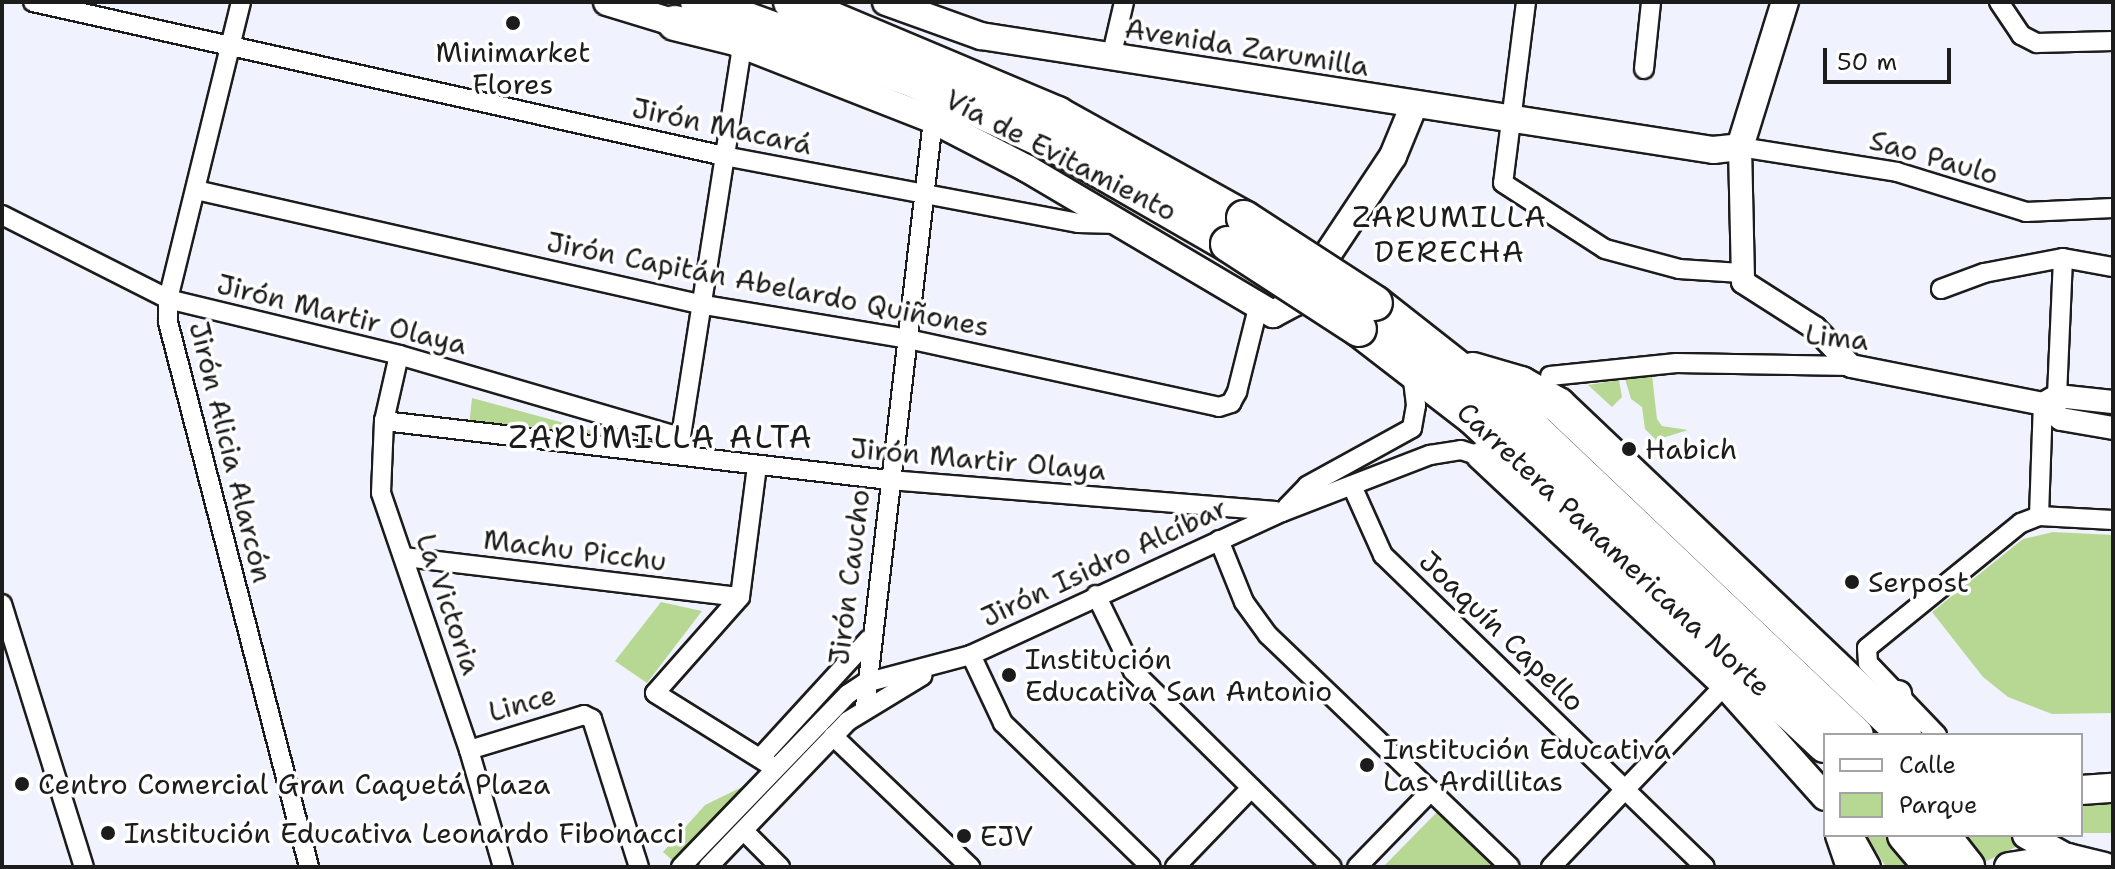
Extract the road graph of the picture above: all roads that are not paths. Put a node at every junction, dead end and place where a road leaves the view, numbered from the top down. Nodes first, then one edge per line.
1 (33, 2) edge
2 (241, 2) edge
3 (607, 2) edge
4 (791, 2) edge
5 (829, 2) edge
6 (886, 2) edge
7 (1124, 2) edge
8 (1526, 2) edge
9 (1651, 2) edge
10 (1785, 2) edge
11 (1999, 2) edge
12 (687, 12) edge
13 (943, 13) edge
14 (2113, 41) edge
15 (856, 43) junction
16 (742, 45) junction
17 (230, 46) junction
18 (1111, 58) junction
19 (1644, 69) dead end
20 (1414, 105) junction
21 (933, 120) junction
22 (1511, 120) junction
23 (1740, 147) junction
24 (724, 156) junction
25 (196, 190) junction
26 (924, 196) junction
27 (2113, 208) edge
28 (2, 215) edge
29 (1120, 224) junction
30 (2063, 258) junction
31 (2113, 267) edge
32 (1741, 273) junction
33 (1941, 289) dead end
34 (168, 299) junction
35 (699, 304) junction
36 (1258, 308) junction
37 (1367, 316) junction
38 (908, 339) junction
39 (399, 355) junction
40 (1851, 366) junction
41 (1461, 367) junction
42 (1406, 370) junction
43 (1550, 376) dead end
44 (2050, 400) junction
45 (2113, 402) edge
46 (384, 421) junction
47 (2113, 428) edge
48 (680, 437) junction
49 (1480, 456) junction
50 (678, 457) junction
51 (757, 466) junction
52 (889, 480) junction
53 (1352, 486) junction
54 (1282, 512) junction
55 (2039, 516) junction
56 (2113, 520) edge
57 (1219, 540) junction
58 (404, 557) junction
59 (1687, 591) junction
60 (1096, 595) junction
61 (740, 597) junction
62 (2, 604) edge
63 (869, 639) junction
64 (971, 655) junction
65 (949, 662) junction
66 (865, 683) junction
67 (1725, 685) junction
68 (1898, 694) joint
69 (865, 707) junction
70 (1854, 733) edge
71 (1910, 733) edge
72 (1911, 733) edge
73 (833, 736) junction
74 (1823, 743) edge
75 (469, 750) junction
76 (768, 762) junction
77 (1251, 788) junction
78 (1626, 788) junction
79 (2113, 788) edge
80 (2083, 790) edge
81 (1431, 791) junction
82 (1823, 795) edge
83 (744, 831) junction
84 (1841, 837) edge
85 (1850, 837) edge
86 (1907, 837) edge
87 (1944, 837) edge
88 (2030, 837) edge
89 (2113, 847) edge
90 (2085, 862) edge
91 (84, 867) edge
92 (309, 867) edge
93 (503, 867) edge
94 (639, 867) edge
95 (681, 867) edge
96 (708, 867) edge
97 (780, 867) edge
98 (970, 867) edge
99 (1151, 867) edge
100 (1175, 867) edge
101 (1332, 867) edge
102 (1357, 867) edge
103 (1510, 867) edge
104 (1551, 867) edge
105 (1705, 867) edge
106 (1851, 867) edge
107 (1867, 867) edge
108 (1932, 867) edge
109 (1967, 867) edge
110 (2009, 867) edge

1 - 17 street, Jirón Macará
2 - 17 street, Jirón Alicia Alarcón
3 - 12 main road
4 - 15 highway, Vía de Evitamiento
5 - 15 highway
6 - 13 main road, Avenida Zarumilla
7 - 18 street
8 - 22 street
9 - 19 street
10 - 23 main road
11 - 14 street
12 - 15 highway
12 - 16 main road
13 - 18 main road, Avenida Zarumilla
15 - 37 highway, Vía de Evitamiento, bridge
16 - 21 main road
16 - 24 street
17 - 24 street, Jirón Macará
17 - 25 street, Jirón Alicia Alarcón
18 - 20 main road, Avenida Zarumilla
20 - 22 main road, Avenida Zarumilla
20 - 36 main road
21 - 26 street, Jirón Caucho
21 - 29 main road
22 - 23 main road, Avenida Zarumilla
22 - 32 street
23 - 27 street, Sao Paulo
23 - 32 street
24 - 26 street, Jirón Macará
24 - 35 street
25 - 34 street, Jirón Alicia Alarcón
25 - 35 street, Jirón Capitán Abelardo Quiñones
26 - 29 street, Jirón Macará
26 - 38 street, Jirón Caucho
28 - 34 street, Jirón Martir Olaya
29 - 36 main road
30 - 31 street
30 - 33 street
30 - 44 street
32 - 40 street
34 - 39 street, Jirón Martir Olaya
34 - 92 street, Jirón Alicia Alarcón
35 - 38 street, Jirón Capitán Abelardo Quiñones
35 - 48 street
36 - 38 street, Jirón Capitán Abelardo Quiñones
37 - 41 highway, Vía de Evitamiento
37 - 42 highway, Vía de Evitamiento
38 - 52 street, Jirón Caucho
39 - 46 street, La Victoria
39 - 48 street, Jirón Martir Olaya
40 - 43 street, Lima
40 - 44 street, Lima
41 - 59 highway, Carretera Panamericana Norte
41 - 71 highway
42 - 49 highway
42 - 54 street, Jirón Isidro Alcíbar
42 - 59 highway, Carretera Panamericana Norte
44 - 45 street, Lima
44 - 47 street
44 - 55 street
46 - 50 street, Jirón Martir Olaya
46 - 58 street, La Victoria
48 - 50 street
49 - 53 street, Jirón Isidro Alcíbar
49 - 67 main road
50 - 51 street, Jirón Martir Olaya
51 - 52 street, Jirón Martir Olaya
51 - 61 street
52 - 54 street, Jirón Martir Olaya
52 - 63 street, Jirón Caucho
53 - 54 street, Jirón Isidro Alcíbar
53 - 78 street, Joaquín Capello
54 - 57 street, Jirón Isidro Alcíbar
55 - 56 street
55 - 68 street
57 - 60 street, Jirón Isidro Alcíbar
57 - 81 street
58 - 61 street, Machu Picchu
58 - 75 street, La Victoria
59 - 70 highway, Carretera Panamericana Norte
59 - 74 highway, Carretera Panamericana Norte
60 - 64 street, Jirón Isidro Alcíbar
60 - 77 street
61 - 76 street
62 - 91 street
63 - 66 street, Jirón Caucho
63 - 76 street
64 - 65 street, Jirón Isidro Alcíbar
64 - 99 street
65 - 66 street, Jirón Isidro Alcíbar
65 - 69 street, Jirón Isidro Alcíbar
66 - 69 street, Jirón Caucho
66 - 76 street, Jirón Isidro Alcíbar
67 - 78 street
67 - 82 main road
68 - 72 main road
69 - 73 street, Jirón Isidro Alcíbar
73 - 83 street, Jirón Isidro Alcíbar
73 - 98 street
75 - 93 street, La Victoria
75 - 94 street, Lince
76 - 95 street, Jirón Isidro Alcíbar
77 - 100 street
77 - 101 street
78 - 104 street
78 - 105 street, Joaquín Capello
79 - 80 main road
81 - 102 street
81 - 103 street
83 - 96 street, Jirón Isidro Alcíbar
83 - 97 street
84 - 106 main road
85 - 107 main road
86 - 108 highway
87 - 109 highway
88 - 90 main road
89 - 90 main road
90 - 110 main road

